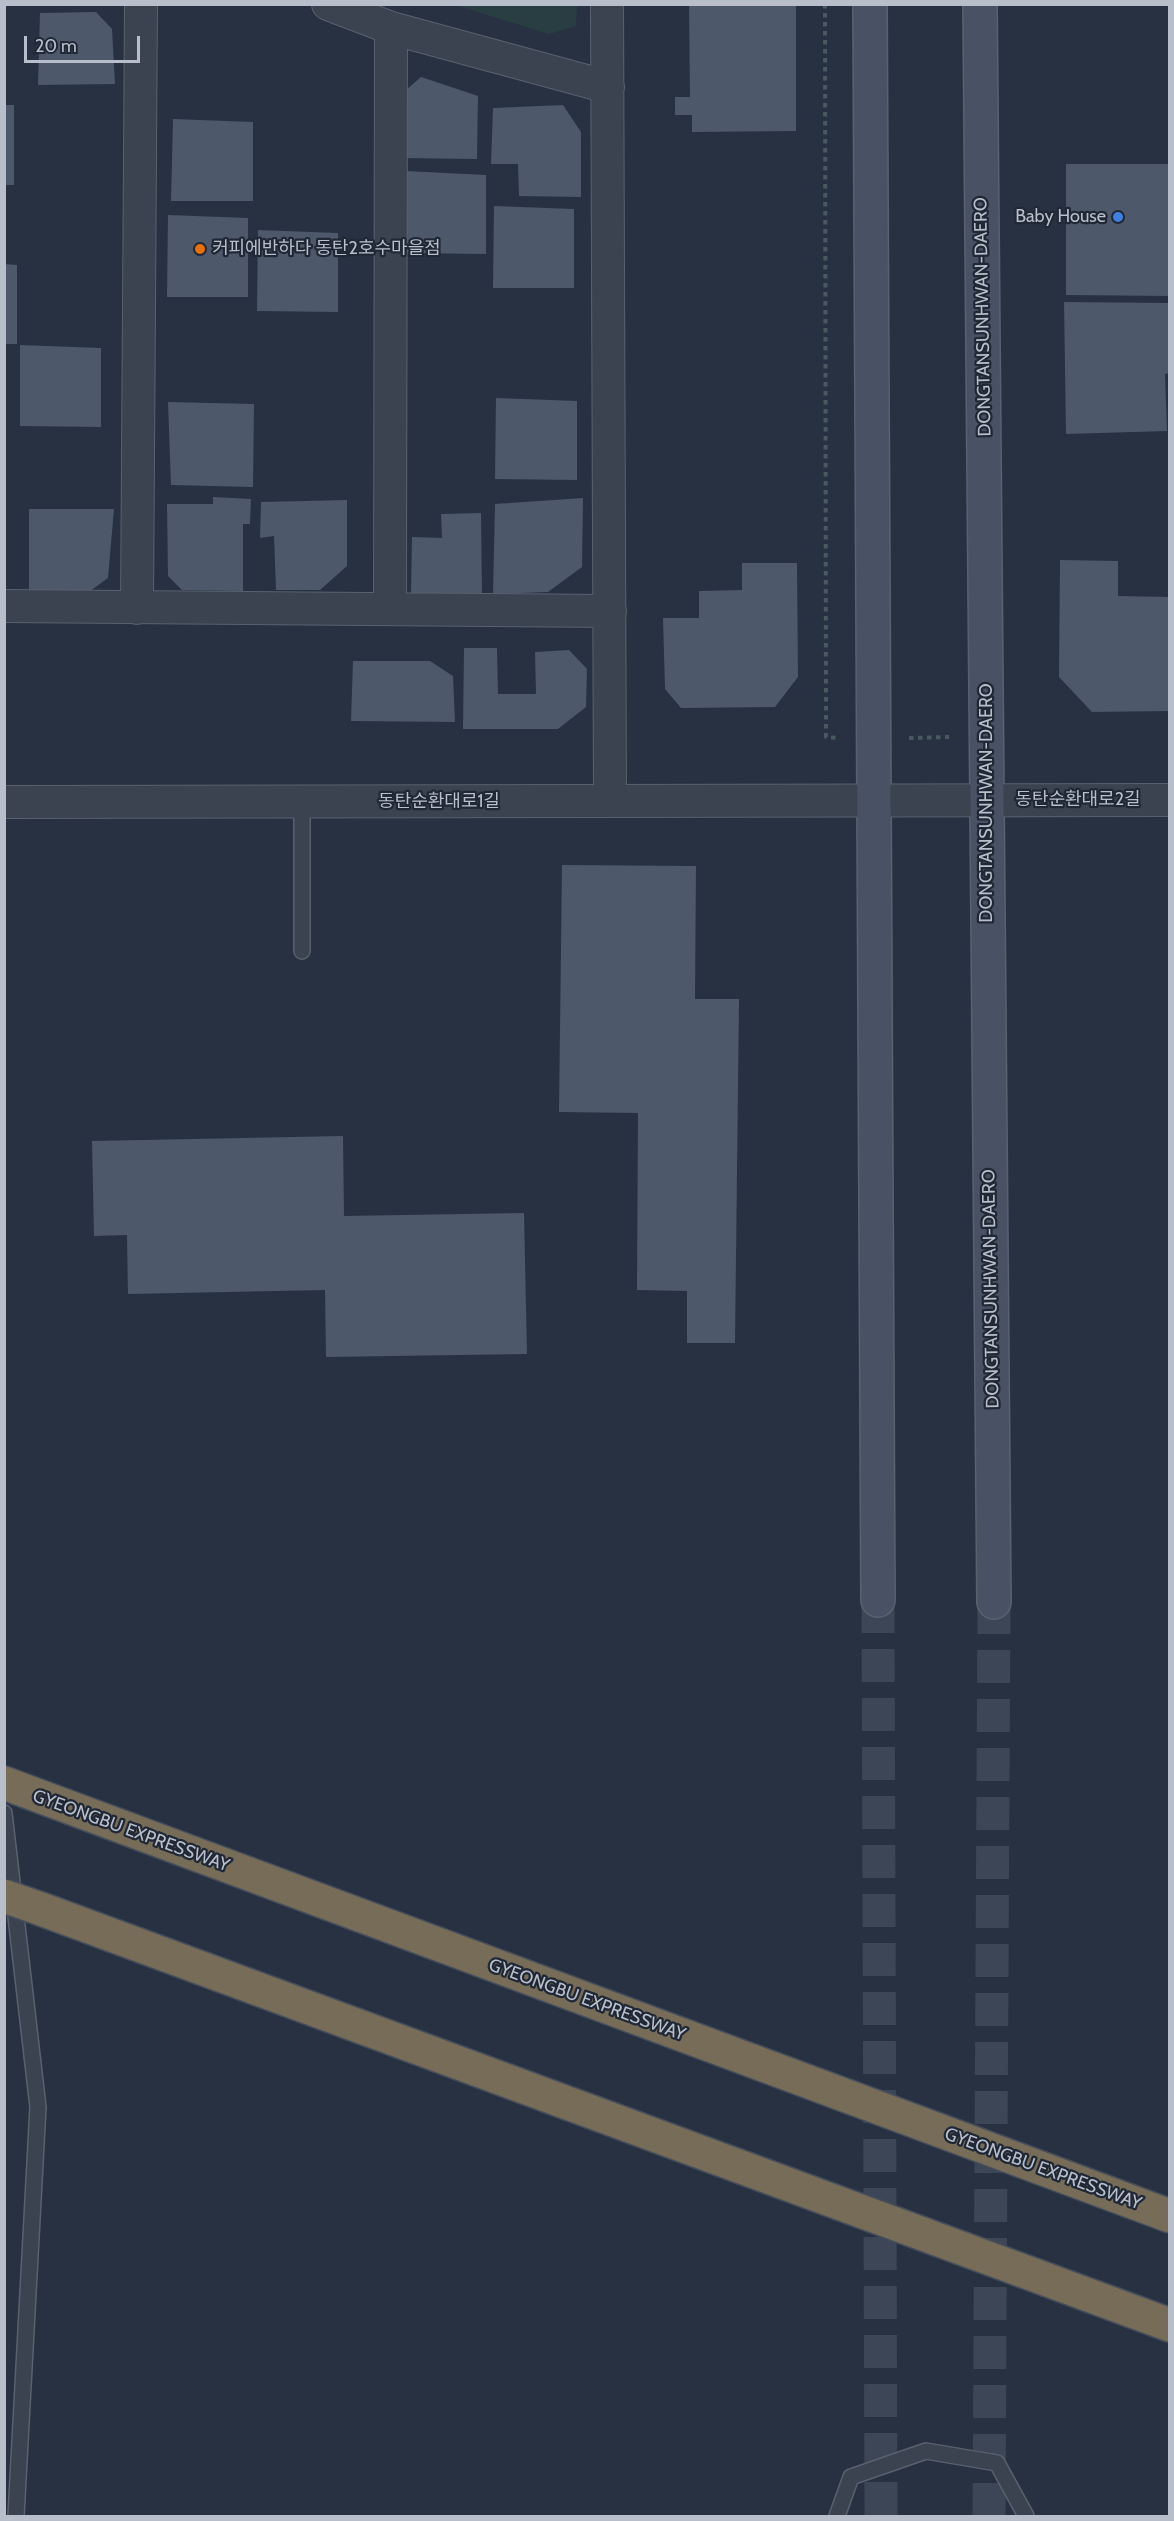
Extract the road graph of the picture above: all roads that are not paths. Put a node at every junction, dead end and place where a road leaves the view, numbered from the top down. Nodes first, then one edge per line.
1 (141, 4) edge
2 (328, 4) edge
3 (607, 4) edge
4 (870, 4) edge
5 (980, 4) edge
6 (391, 27) junction
7 (608, 87) junction
8 (4, 606) edge
9 (390, 607) junction
10 (137, 608) junction
11 (609, 611) junction
12 (1170, 800) edge
13 (610, 801) junction
14 (874, 801) junction
15 (987, 801) junction
16 (4, 802) edge
17 (302, 802) junction
18 (302, 951) dead end
19 (878, 1600) tunnel mouth
20 (994, 1602) tunnel mouth
21 (19, 1789) edge
22 (4, 1813) edge
23 (4, 1896) edge
24 (1170, 2216) edge
25 (1170, 2325) edge
26 (16, 2517) edge
27 (837, 2517) edge
28 (1026, 2517) edge

1 - 10 street
2 - 6 street
3 - 7 street
4 - 14 main road
5 - 15 main road, DONGTANSUNHWAN-DAERO
6 - 7 street
6 - 9 street
7 - 11 street
8 - 10 street
9 - 10 street
9 - 11 street
11 - 13 street
12 - 15 street, 동탄순환대로2길
13 - 14 street, 동탄순환대로1길
13 - 17 street, 동탄순환대로1길
14 - 15 street, 동탄순환대로2길
14 - 19 main road
15 - 20 main road, DONGTANSUNHWAN-DAERO
16 - 17 street, 동탄순환대로1길
17 - 18 lane
21 - 24 highway, GYEONGBU EXPRESSWAY
22 - 26 lane
23 - 25 highway, bridge
27 - 28 lane

